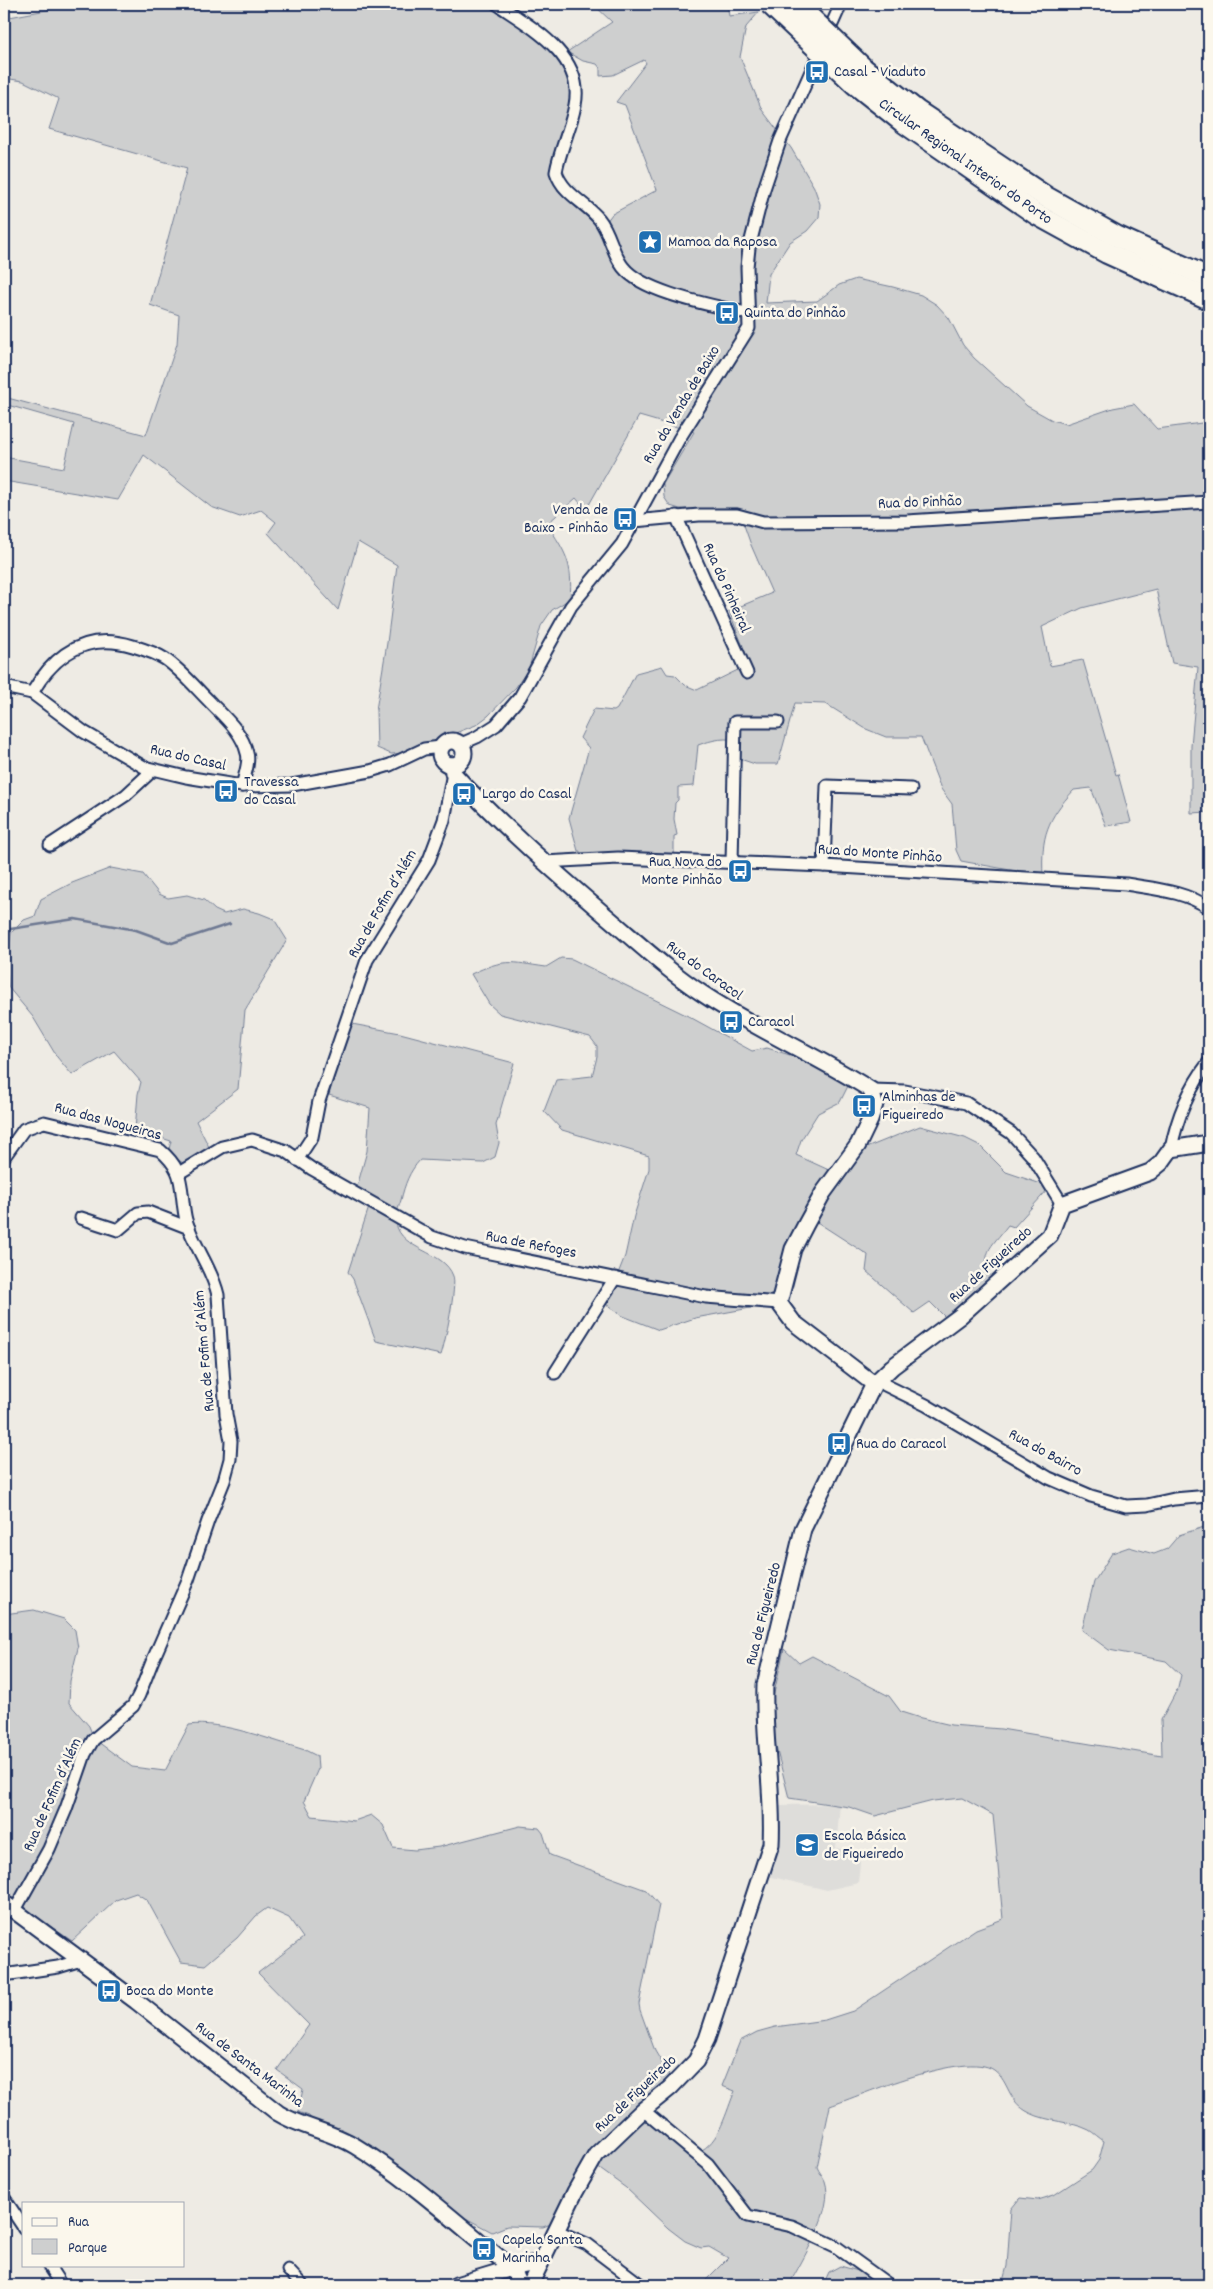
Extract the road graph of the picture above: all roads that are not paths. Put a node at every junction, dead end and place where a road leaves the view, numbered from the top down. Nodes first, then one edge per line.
1 (497, 4) edge
2 (770, 4) edge
3 (796, 4) edge
4 (841, 4) edge
5 (1209, 278) edge
6 (1209, 299) edge
7 (750, 314) junction
8 (1209, 502) edge
9 (676, 516) junction
10 (634, 521) junction
11 (747, 673) dead end
12 (4, 687) edge
13 (32, 693) junction
14 (778, 722) dead end
15 (461, 744) junction
16 (441, 747) junction
17 (452, 769) junction
18 (153, 770) junction
19 (242, 786) junction
20 (911, 789) dead end
21 (50, 845) dead end
22 (544, 862) junction
23 (732, 863) junction
24 (824, 866) junction
25 (1209, 908) edge
26 (1209, 1062) edge
27 (871, 1090) junction
28 (1209, 1143) edge
29 (1171, 1149) junction
30 (4, 1157) edge
31 (298, 1160) junction
32 (179, 1173) junction
33 (1062, 1204) junction
34 (81, 1218) dead end
35 (189, 1228) junction
36 (615, 1278) junction
37 (779, 1304) junction
38 (555, 1373) dead end
39 (875, 1383) junction
40 (1209, 1496) edge
41 (9, 1907) edge
42 (81, 1960) junction
43 (4, 1975) edge
44 (643, 2110) junction
45 (4, 2198) edge
46 (22, 2225) edge
47 (555, 2230) junction
48 (540, 2262) junction
49 (49, 2266) edge
50 (512, 2268) junction
51 (288, 2270) dead end
52 (61, 2285) edge
53 (302, 2285) edge
54 (456, 2285) edge
55 (520, 2285) edge
56 (530, 2285) edge
57 (641, 2285) edge
58 (888, 2285) edge

1 - 7 street
2 - 6 highway, Circular Regional Interior do Porto, bridge
3 - 5 highway, Circular Regional Interior do Porto, bridge
4 - 7 street, Rua da Venda de Baixo
7 - 10 street, Rua da Venda de Baixo
8 - 9 street, Rua do Pinhão
9 - 10 street, Rua do Pinhão
9 - 11 street, Rua do Pinheiral
10 - 15 street, Rua da Venda de Baixo
12 - 13 street, Rua do Casal
13 - 18 street, Rua do Casal
13 - 19 street
14 - 23 street
15 - 16 street
15 - 17 street
16 - 17 street
16 - 19 street, Rua do Casal
17 - 22 street, Rua do Caracol
17 - 31 street, Rua de Fofim d´Além
18 - 19 street, Rua do Casal
18 - 21 street
20 - 24 street
22 - 23 street, Rua do Monte Pinhão
22 - 27 street, Rua do Caracol
23 - 24 street, Rua do Monte Pinhão
24 - 25 street, Rua do Monte Pinhão
26 - 29 street
27 - 33 street
27 - 37 street
28 - 29 street
29 - 33 street
30 - 32 street, Rua das Nogueiras
31 - 32 street
31 - 36 street, Rua de Refoges
32 - 35 street, Rua de Fofim d´Além
33 - 39 street, Rua de Figueiredo
34 - 35 street
35 - 41 street, Rua de Fofim d´Além
36 - 37 street, Rua de Refoges
36 - 38 street
37 - 39 street
39 - 40 street, Rua do Bairro
39 - 44 street, Rua de Figueiredo
41 - 42 street, Rua de Santa Marinha
42 - 43 street
42 - 50 street, Rua de Santa Marinha
44 - 47 street, Rua de Figueiredo
44 - 58 street
45 - 46 street
47 - 48 street, Rua de Figueiredo
47 - 57 street
48 - 50 street
48 - 56 street, Rua de Figueiredo
49 - 52 street
50 - 54 street
50 - 55 street, Rua de Santa Marinha
51 - 53 street

